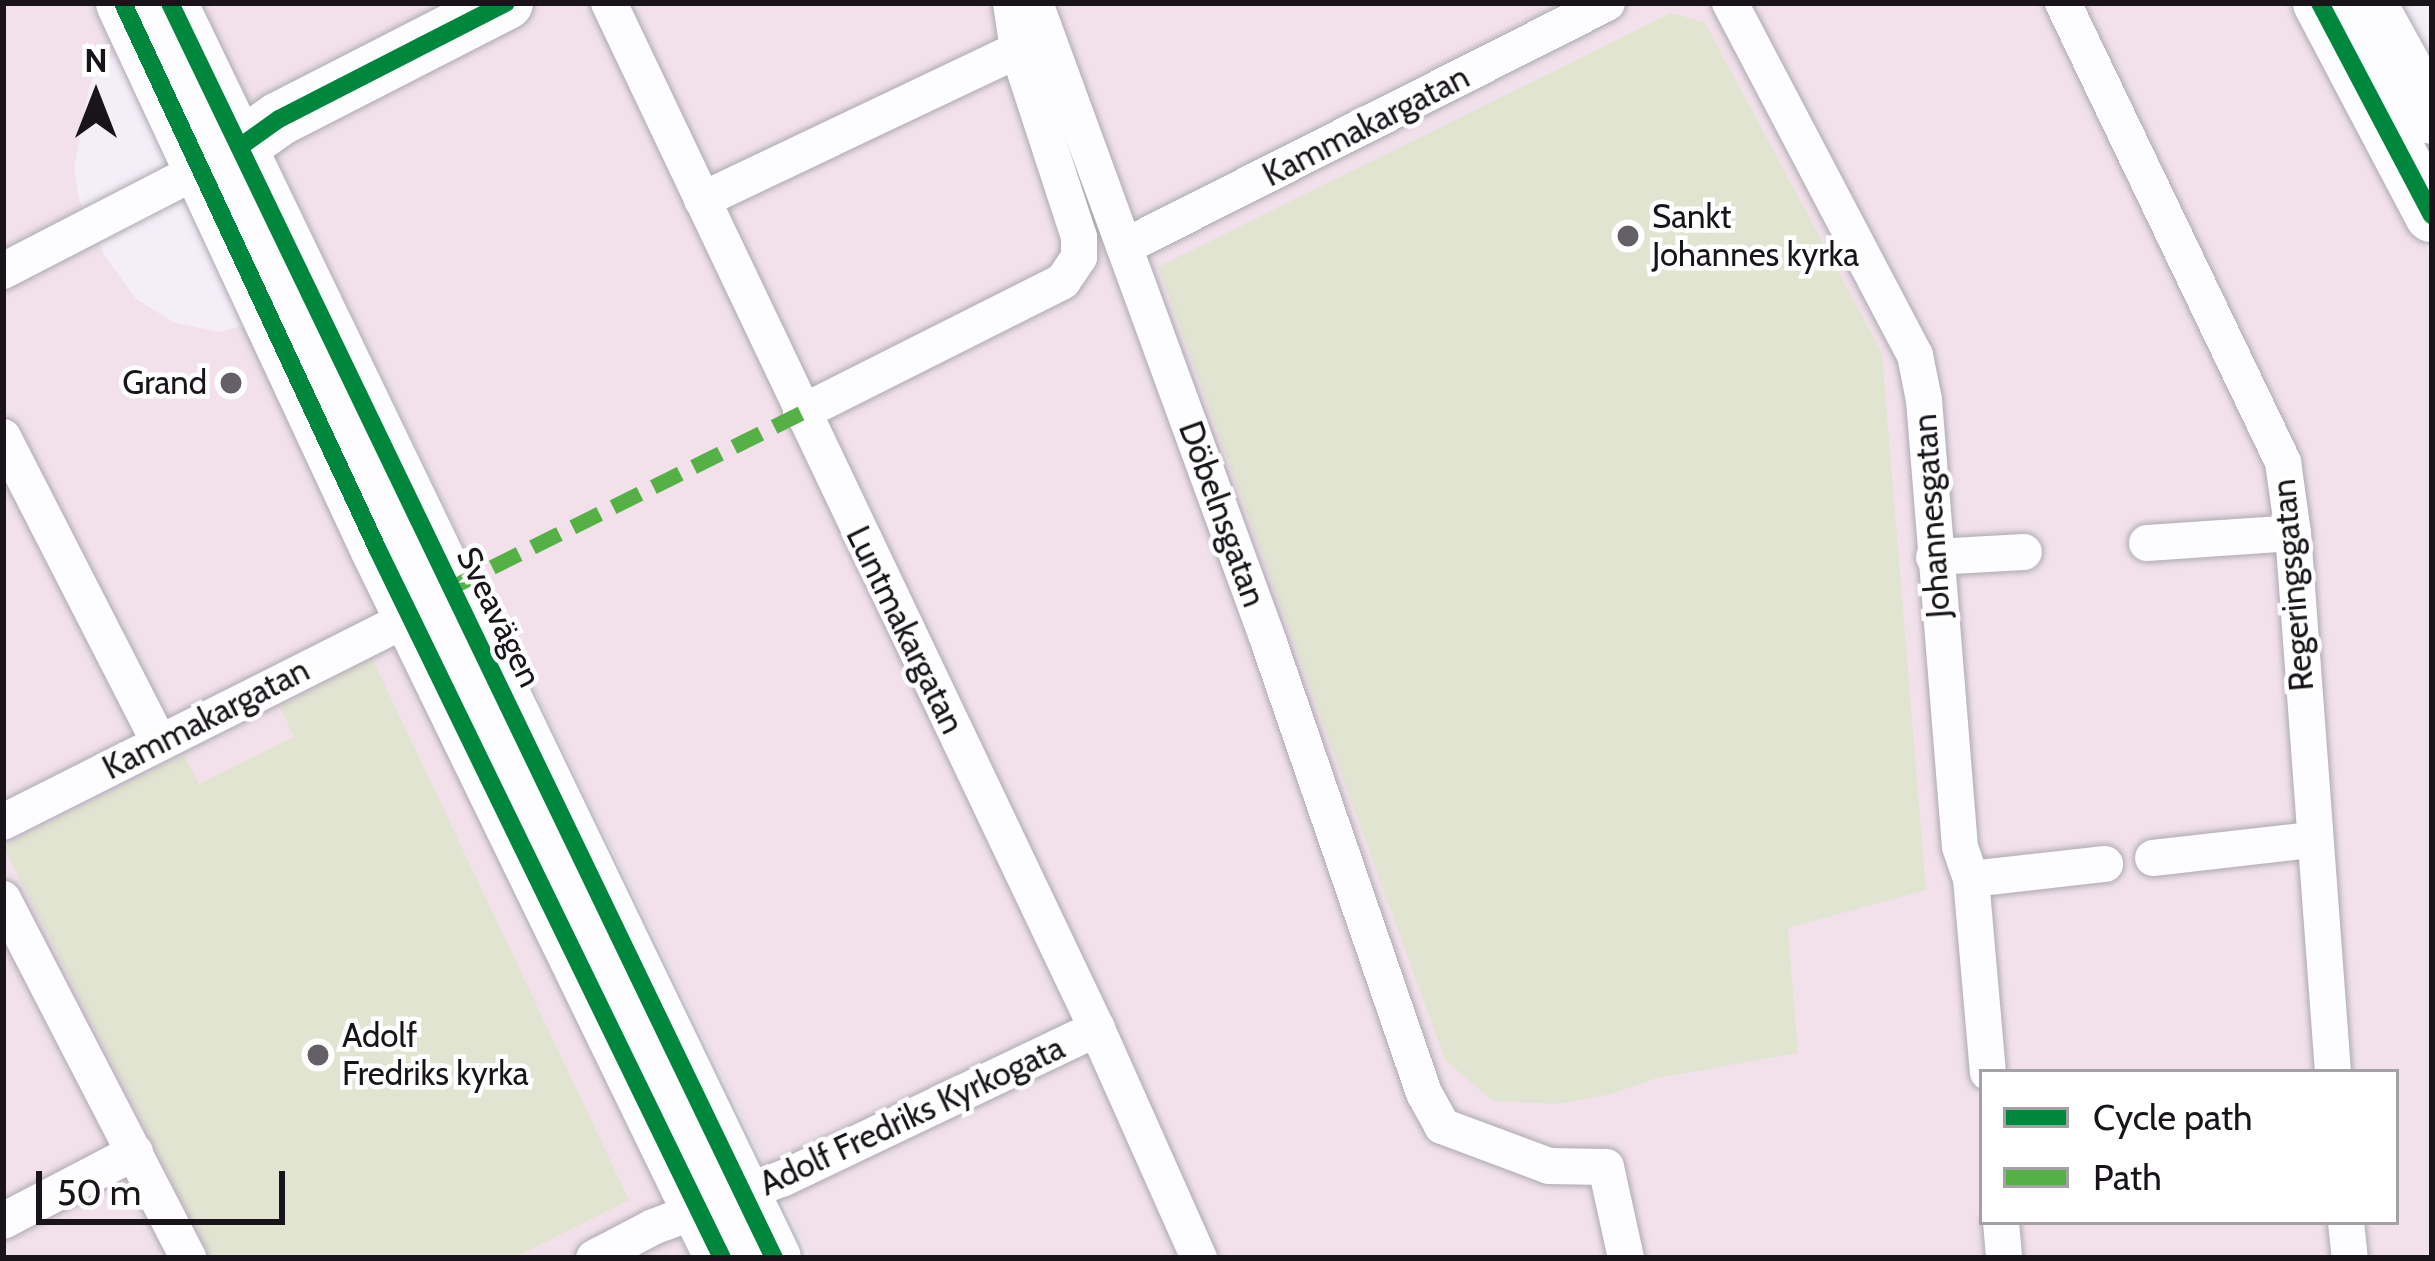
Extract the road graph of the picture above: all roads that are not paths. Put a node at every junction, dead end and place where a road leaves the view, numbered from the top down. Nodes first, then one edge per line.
1 (123, 3) edge
2 (170, 3) edge
3 (506, 3) edge
4 (609, 3) edge
5 (1011, 3) edge
6 (1035, 3) edge
7 (1607, 3) edge
8 (1730, 3) edge
9 (2063, 3) edge
10 (2320, 3) edge
11 (2369, 3) edge
12 (1018, 50) junction
13 (2432, 117) edge
14 (221, 158) junction
15 (702, 200) junction
16 (2432, 215) edge
17 (1124, 247) junction
18 (3, 271) edge
19 (801, 413) junction
20 (3, 436) edge
21 (2293, 533) junction
22 (2147, 542) dead end
23 (2024, 552) dead end
24 (1934, 557) junction
25 (410, 617) junction
26 (159, 742) junction
27 (3, 822) edge
28 (2312, 840) junction
29 (2153, 858) dead end
30 (2105, 864) dead end
31 (1971, 879) junction
32 (3, 899) edge
33 (1097, 1029) junction
34 (1988, 1069) edge
35 (2332, 1069) edge
36 (135, 1152) junction
37 (721, 1201) junction
38 (3, 1221) edge
39 (2001, 1225) edge
40 (2347, 1225) edge
41 (188, 1258) edge
42 (594, 1258) edge
43 (722, 1258) edge
44 (774, 1258) edge
45 (1199, 1258) edge
46 (1626, 1258) edge
47 (2004, 1258) edge
48 (2350, 1258) edge

1 - 14 main road, Sveavägen
2 - 14 main road, Sveavägen
3 - 14 main road
4 - 15 street, Luntmakargatan
5 - 12 street
6 - 17 street, Döbelnsgatan
7 - 17 street, Kammakargatan
8 - 24 street, Johannesgatan
9 - 21 street, Regeringsgatan
10 - 16 main road
11 - 13 main road
12 - 15 street
12 - 19 street
14 - 18 street
14 - 25 main road, Sveavägen
14 - 37 main road, Sveavägen
15 - 19 street, Luntmakargatan
17 - 46 street, Döbelnsgatan
19 - 33 street, Luntmakargatan
20 - 26 street
21 - 22 street
21 - 28 street, Regeringsgatan
23 - 24 street
24 - 31 street, Johannesgatan
25 - 26 street, Kammakargatan
25 - 37 main road, Sveavägen
26 - 27 street, Kammakargatan
28 - 29 street
28 - 35 street, Regeringsgatan
30 - 31 street
31 - 34 street, Johannesgatan
32 - 36 street
33 - 37 street, Adolf Fredriks Kyrkogata
33 - 45 street, Luntmakargatan
36 - 38 street
36 - 41 street
37 - 42 street, Adolf Fredriks Kyrkogata
37 - 43 main road, Sveavägen
37 - 44 main road, Sveavägen
39 - 47 street
40 - 48 street

